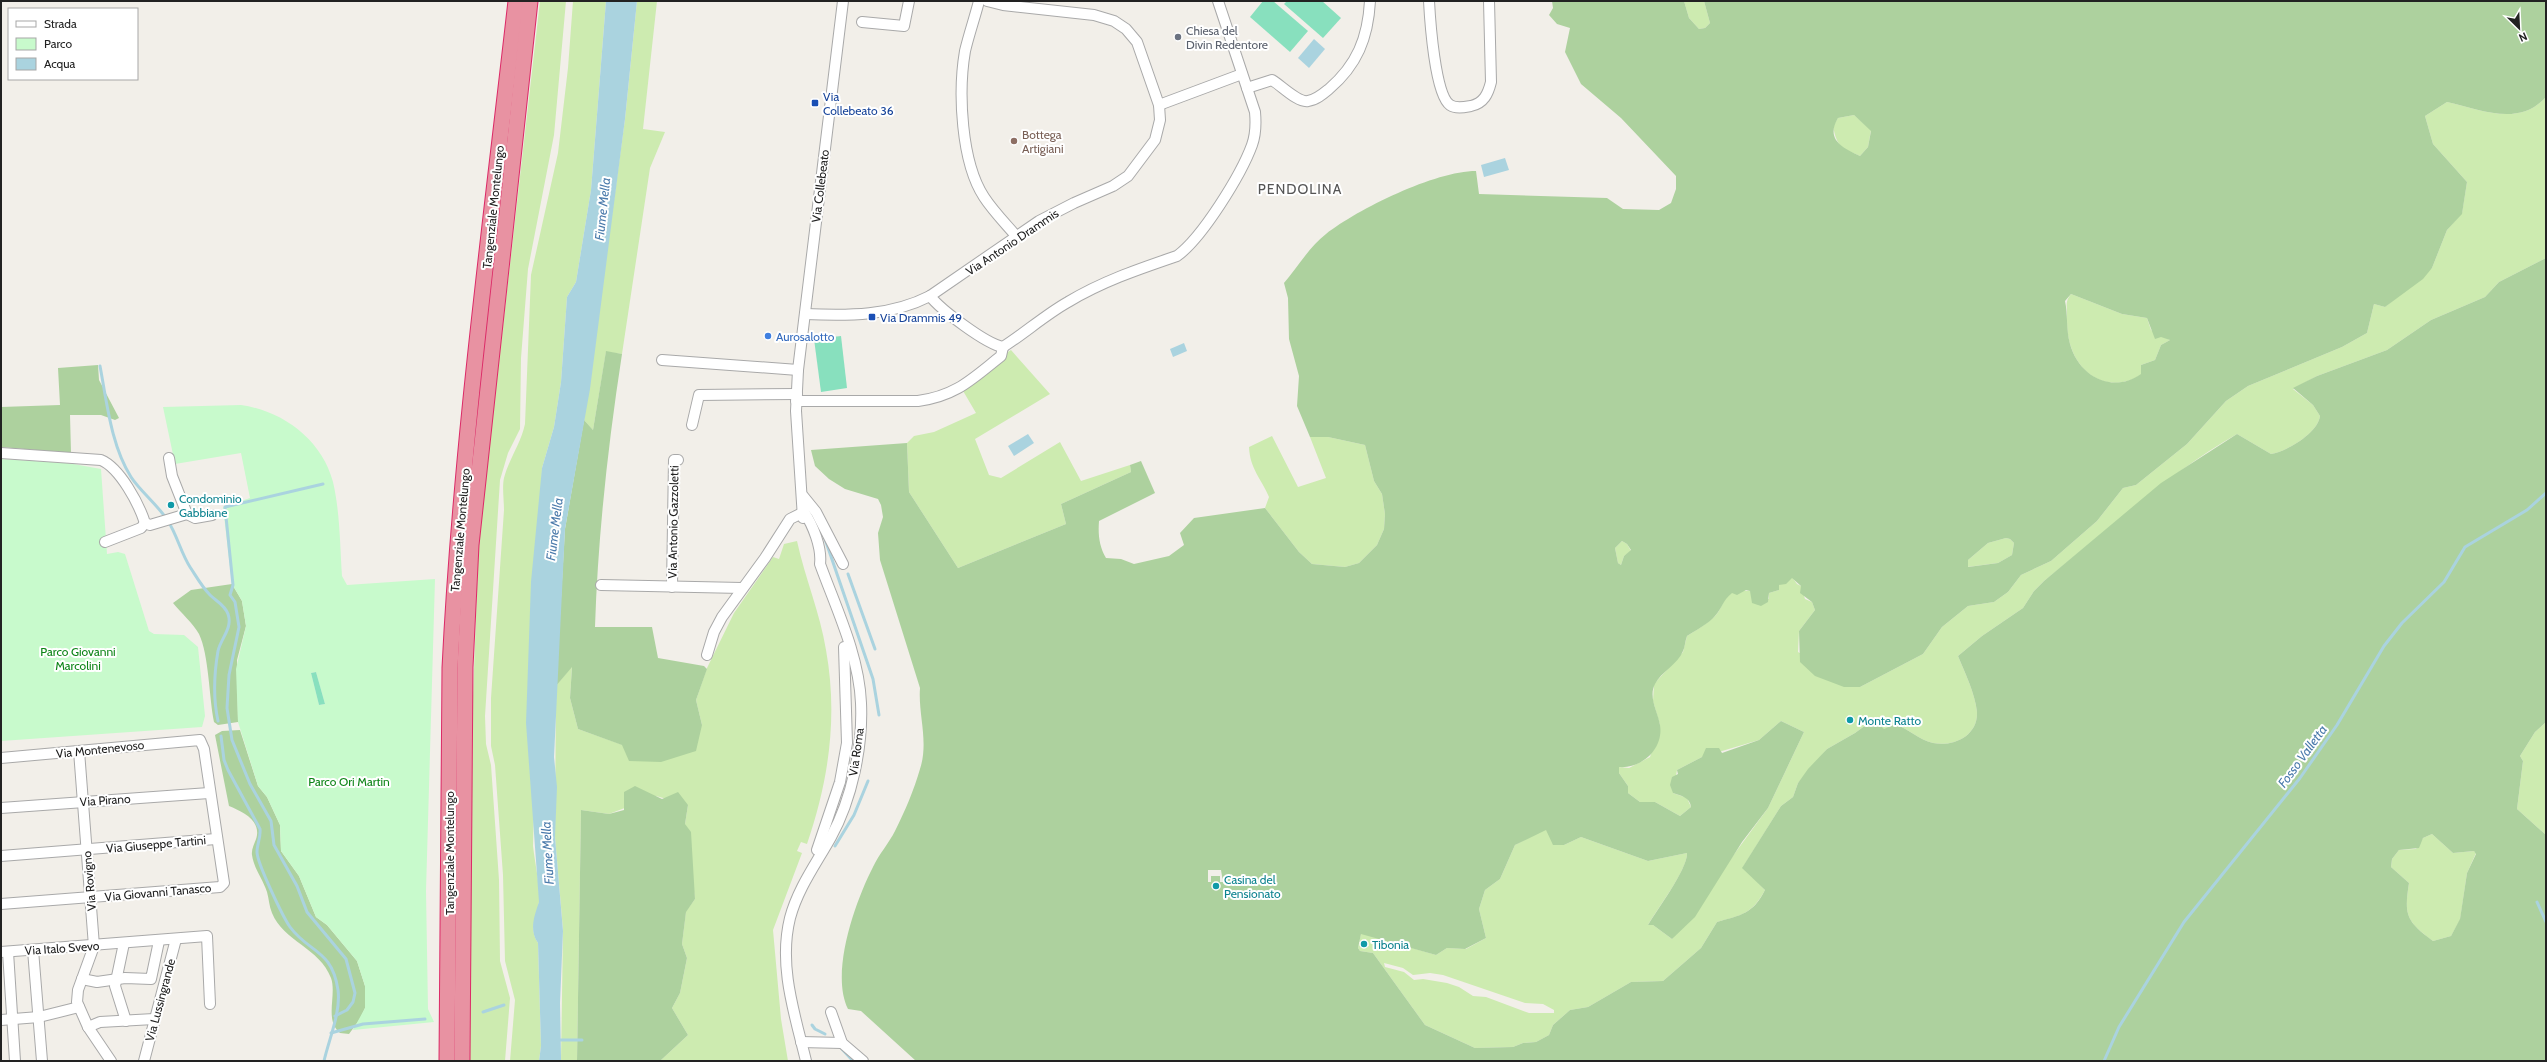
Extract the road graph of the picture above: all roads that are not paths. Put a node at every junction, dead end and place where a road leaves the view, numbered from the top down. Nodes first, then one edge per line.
1 (516, 1) edge
2 (530, 1) edge
3 (843, 1) edge
4 (909, 1) edge
5 (979, 1) edge
6 (987, 1) edge
7 (1218, 1) edge
8 (1370, 1) edge
9 (1429, 1) edge
10 (1489, 1) edge
11 (862, 22) dead end
12 (1242, 74) junction
13 (1247, 88) junction
14 (1159, 106) junction
15 (1017, 237) junction
16 (930, 296) junction
17 (805, 314) junction
18 (1003, 347) junction
19 (662, 360) dead end
20 (798, 370) junction
21 (797, 398) junction
22 (692, 425) dead end
23 (1, 453) edge
24 (169, 458) dead end
25 (678, 460) dead end
26 (803, 496) junction
27 (804, 512) junction
28 (187, 514) junction
29 (212, 515) dead end
30 (145, 523) junction
31 (105, 542) dead end
32 (843, 564) dead end
33 (601, 585) dead end
34 (672, 587) junction
35 (742, 588) junction
36 (707, 655) dead end
37 (79, 751) junction
38 (1, 758) edge
39 (209, 793) junction
40 (83, 801) junction
41 (1, 808) edge
42 (216, 839) junction
43 (86, 850) junction
44 (1, 856) edge
45 (91, 897) junction
46 (1, 904) edge
47 (176, 939) junction
48 (159, 941) junction
49 (124, 943) junction
50 (94, 946) junction
51 (33, 950) junction
52 (4, 952) edge
53 (82, 979) junction
54 (116, 980) junction
55 (210, 1004) dead end
56 (79, 1007) junction
57 (831, 1012) dead end
58 (39, 1017) junction
59 (12, 1019) junction
60 (154, 1019) junction
61 (1, 1020) edge
62 (126, 1021) junction
63 (88, 1027) junction
64 (801, 1042) junction
65 (842, 1043) junction
66 (15, 1061) edge
67 (42, 1061) edge
68 (111, 1061) edge
69 (144, 1061) edge
70 (447, 1061) edge
71 (462, 1061) edge
72 (806, 1061) edge
73 (863, 1061) edge

1 - 70 highway, Tangenziale Montelungo
2 - 71 highway, Tangenziale Montelungo
3 - 17 street, Via Collebeato
4 - 11 street
5 - 15 street
6 - 14 street, Via Antonio Drammis
7 - 12 street
8 - 13 street
9 - 10 street
12 - 13 street
12 - 14 street
13 - 18 street
14 - 15 street, Via Antonio Drammis
15 - 16 street, Via Antonio Drammis
16 - 17 street, Via Antonio Drammis
16 - 18 street
17 - 20 street, Via Collebeato
18 - 21 street
19 - 20 street
20 - 21 street, Via Collebeato
21 - 22 street
21 - 26 street, Via Collebeato
23 - 30 street
24 - 28 street
25 - 34 street, Via Antonio Gazzoletti
26 - 27 street, Via Collebeato
26 - 32 street
27 - 35 street
27 - 64 street, Via Roma
28 - 29 street
28 - 30 street
30 - 31 street
33 - 34 street, Via Antonio Gazzoletti
34 - 35 street, Via Antonio Gazzoletti
35 - 36 street
37 - 38 street, Via Montenevoso
37 - 39 street, Via Montenevoso
37 - 40 street, Via Rovigno
39 - 40 street, Via Pirano
39 - 42 street
40 - 41 street, Via Pirano
40 - 43 street, Via Rovigno
42 - 43 street, Via Giuseppe Tartini
42 - 45 street, Via Giovanni Tanasco
43 - 44 street, Via Giuseppe Tartini
43 - 45 street, Via Rovigno
45 - 46 street, Via Giovanni Tanasco
45 - 50 street, Via Rovigno
47 - 48 street, Via Italo Svevo
47 - 55 street, Via Italo Svevo
47 - 60 street, Via Lussingrande
48 - 49 street, Via Italo Svevo
48 - 54 street, Via Lussingrande
49 - 50 street, Via Italo Svevo
49 - 54 street
50 - 51 street, Via Italo Svevo
50 - 53 street, Via Rovigno
51 - 52 street, Via Italo Svevo
51 - 58 street
52 - 59 street
53 - 54 street
53 - 56 street, Via Rovigno
54 - 62 street
56 - 58 street
56 - 63 street
57 - 65 street
58 - 59 street
58 - 67 street
59 - 61 street
59 - 66 street
60 - 62 street
60 - 69 street, Via Lussingrande
62 - 63 street
63 - 68 street
64 - 65 street
64 - 72 street, Via Roma
65 - 73 street

